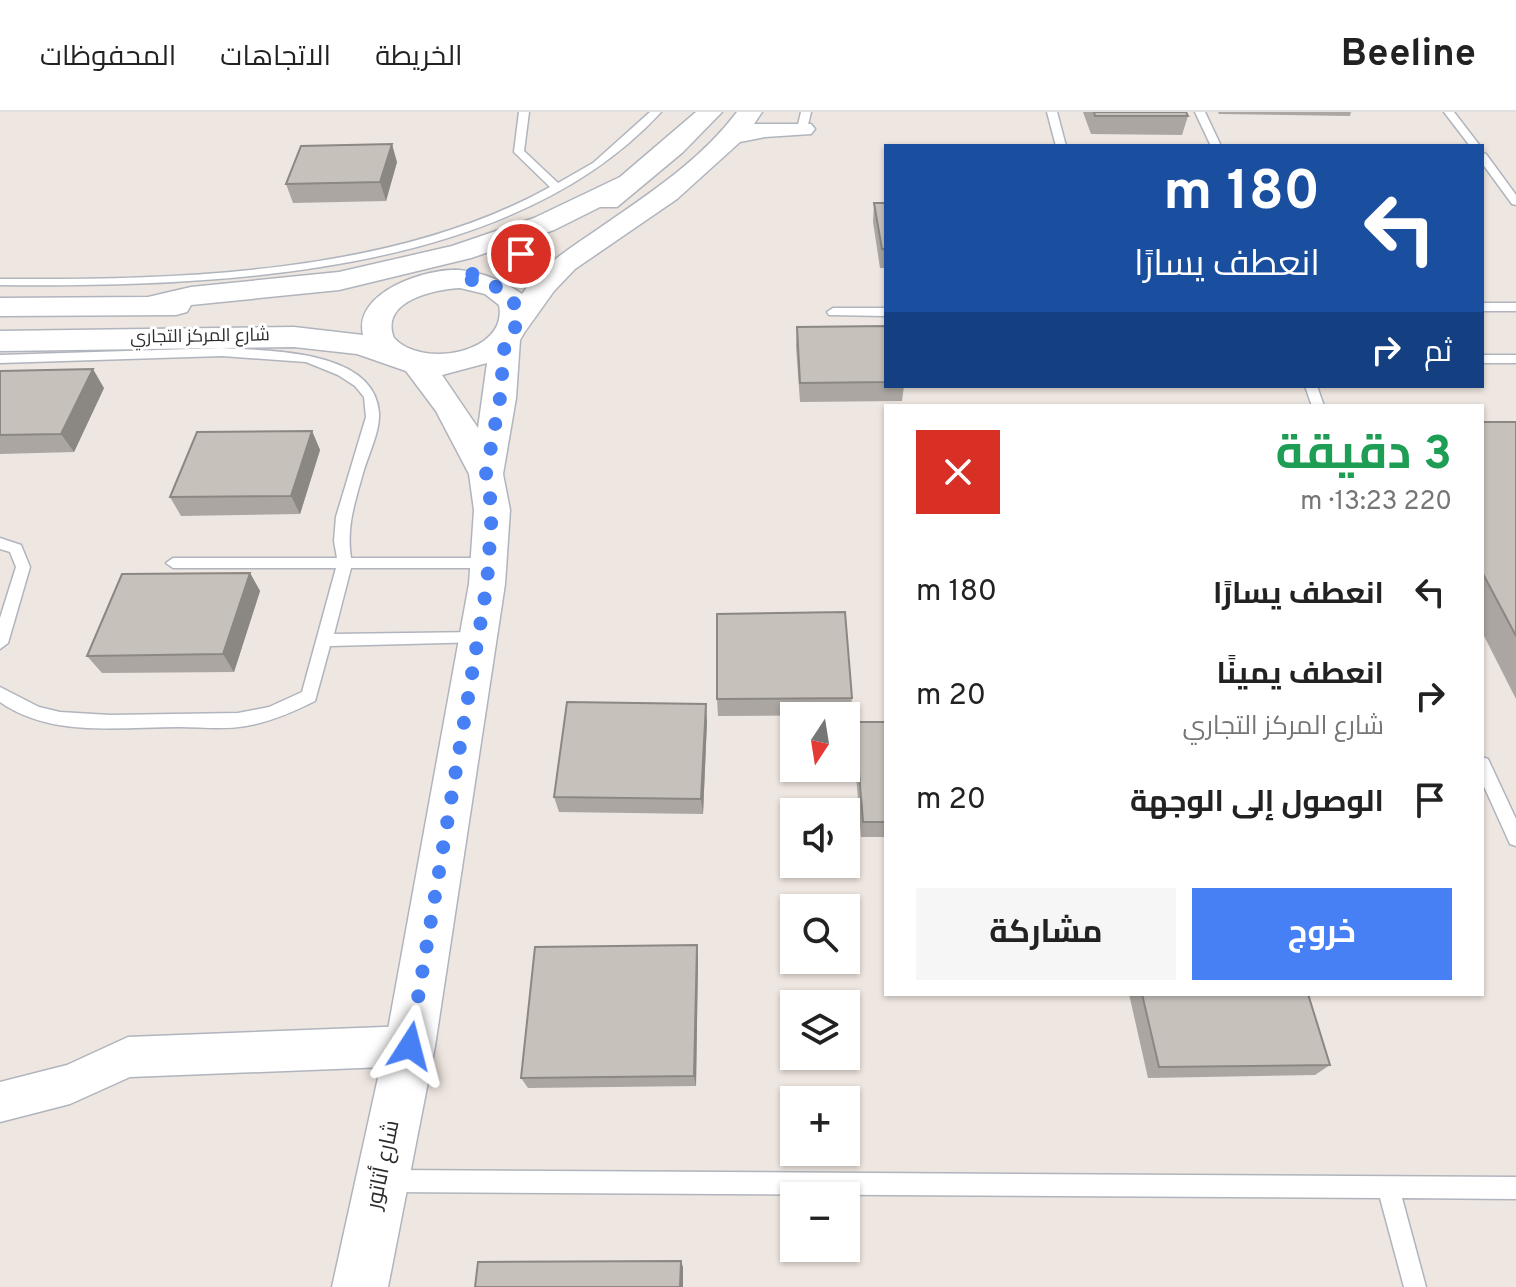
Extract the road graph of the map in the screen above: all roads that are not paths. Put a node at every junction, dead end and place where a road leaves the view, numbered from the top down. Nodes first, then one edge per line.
1 (524, 112) edge
2 (656, 112) edge
3 (710, 112) edge
4 (750, 112) edge
5 (1052, 112) edge
6 (1200, 112) edge
7 (1449, 112) edge
8 (801, 117) edge
9 (730, 136) junction
10 (1060, 144) edge
11 (1215, 144) edge
12 (1473, 144) edge
13 (1484, 159) edge
14 (1496, 174) junction
15 (1484, 175) edge
16 (629, 183) junction
17 (557, 188) junction
18 (1516, 202) edge
19 (460, 279) junction
20 (0, 282) edge
21 (398, 295) junction
22 (149, 306) junction
23 (0, 307) edge
24 (1484, 307) edge
25 (1516, 307) edge
26 (833, 312) dead end
27 (884, 312) edge
28 (511, 333) junction
29 (0, 341) edge
30 (0, 359) edge
31 (1484, 359) edge
32 (1516, 359) edge
33 (407, 361) junction
34 (486, 474) junction
35 (0, 543) edge
36 (173, 563) dead end
37 (488, 563) junction
38 (345, 564) junction
39 (478, 638) junction
40 (327, 640) junction
41 (0, 643) edge
42 (0, 693) edge
43 (1484, 768) edge
44 (1516, 838) edge
45 (410, 1046) junction
46 (0, 1102) edge
47 (380, 1181) junction
48 (1388, 1187) junction
49 (1516, 1188) edge
50 (360, 1287) edge
51 (1415, 1287) edge

1 - 17 lane
2 - 17 lane
3 - 16 street
4 - 9 street
5 - 10 lane
6 - 11 lane
7 - 12 lane
8 - 9 street
9 - 28 street
13 - 14 lane
14 - 15 lane
14 - 18 lane
16 - 19 street
16 - 22 street
17 - 20 lane
19 - 21 street
19 - 28 street
21 - 22 street, شارع المركز التجاري
21 - 33 street
22 - 23 street, شارع المركز التجاري
24 - 25 lane
26 - 27 lane
28 - 33 street
28 - 34 street, شارع أتاتور
29 - 33 street, شارع المركز التجاري
30 - 38 lane
31 - 32 lane
33 - 34 street, شارع أتاتور
34 - 37 street, شارع أتاتور
35 - 41 lane
36 - 38 lane
37 - 38 lane
37 - 39 street, شارع أتاتور
38 - 40 lane
39 - 40 lane
39 - 45 street, شارع أتاتور
40 - 42 lane
43 - 44 lane
45 - 46 street
45 - 47 street, شارع أتاتور
47 - 48 lane
47 - 50 street, شارع أتاتور
48 - 49 lane
48 - 51 lane

